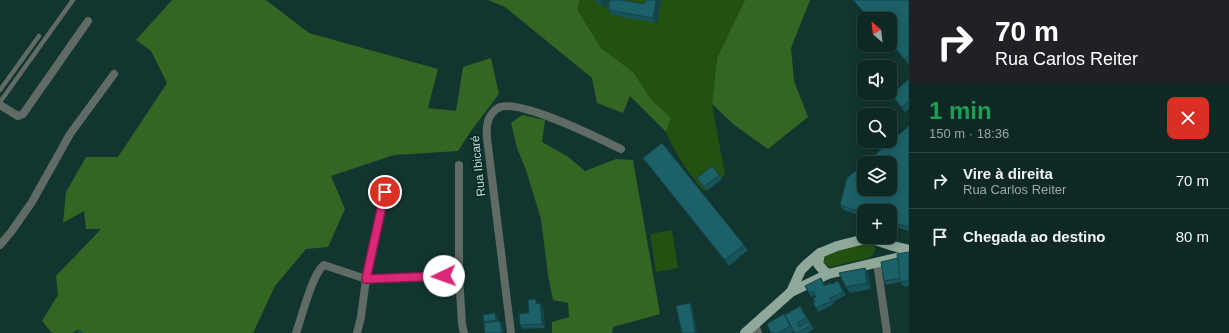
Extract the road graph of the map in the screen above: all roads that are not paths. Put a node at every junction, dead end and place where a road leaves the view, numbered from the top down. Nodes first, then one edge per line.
1 (73, 0) edge
2 (88, 21) dead end
3 (40, 36) dead end
4 (114, 74) dead end
5 (0, 90) edge
6 (0, 102) edge
7 (0, 105) edge
8 (621, 149) dead end
9 (459, 165) dead end
10 (385, 192) dead end
11 (857, 240) edge
12 (880, 244) edge
13 (884, 244) edge
14 (0, 245) edge
15 (909, 250) edge
16 (820, 253) junction
17 (909, 254) edge
18 (877, 262) junction
19 (828, 274) junction
20 (459, 275) junction
21 (366, 279) junction
22 (791, 292) junction
23 (757, 329) edge
24 (296, 333) edge
25 (357, 333) edge
26 (464, 333) edge
27 (511, 333) edge
28 (745, 333) edge
29 (887, 333) edge

1 - 6 lane
2 - 7 street
3 - 5 lane
4 - 14 street
8 - 27 street, Rua Ibicaré
9 - 20 street
10 - 21 street
11 - 16 main road
12 - 18 main road
13 - 15 main road
16 - 19 main road
16 - 22 main road
17 - 18 main road
18 - 19 main road
18 - 29 street
19 - 22 main road
20 - 21 street
20 - 26 street
21 - 24 street
21 - 25 street
22 - 23 main road
23 - 28 main road

